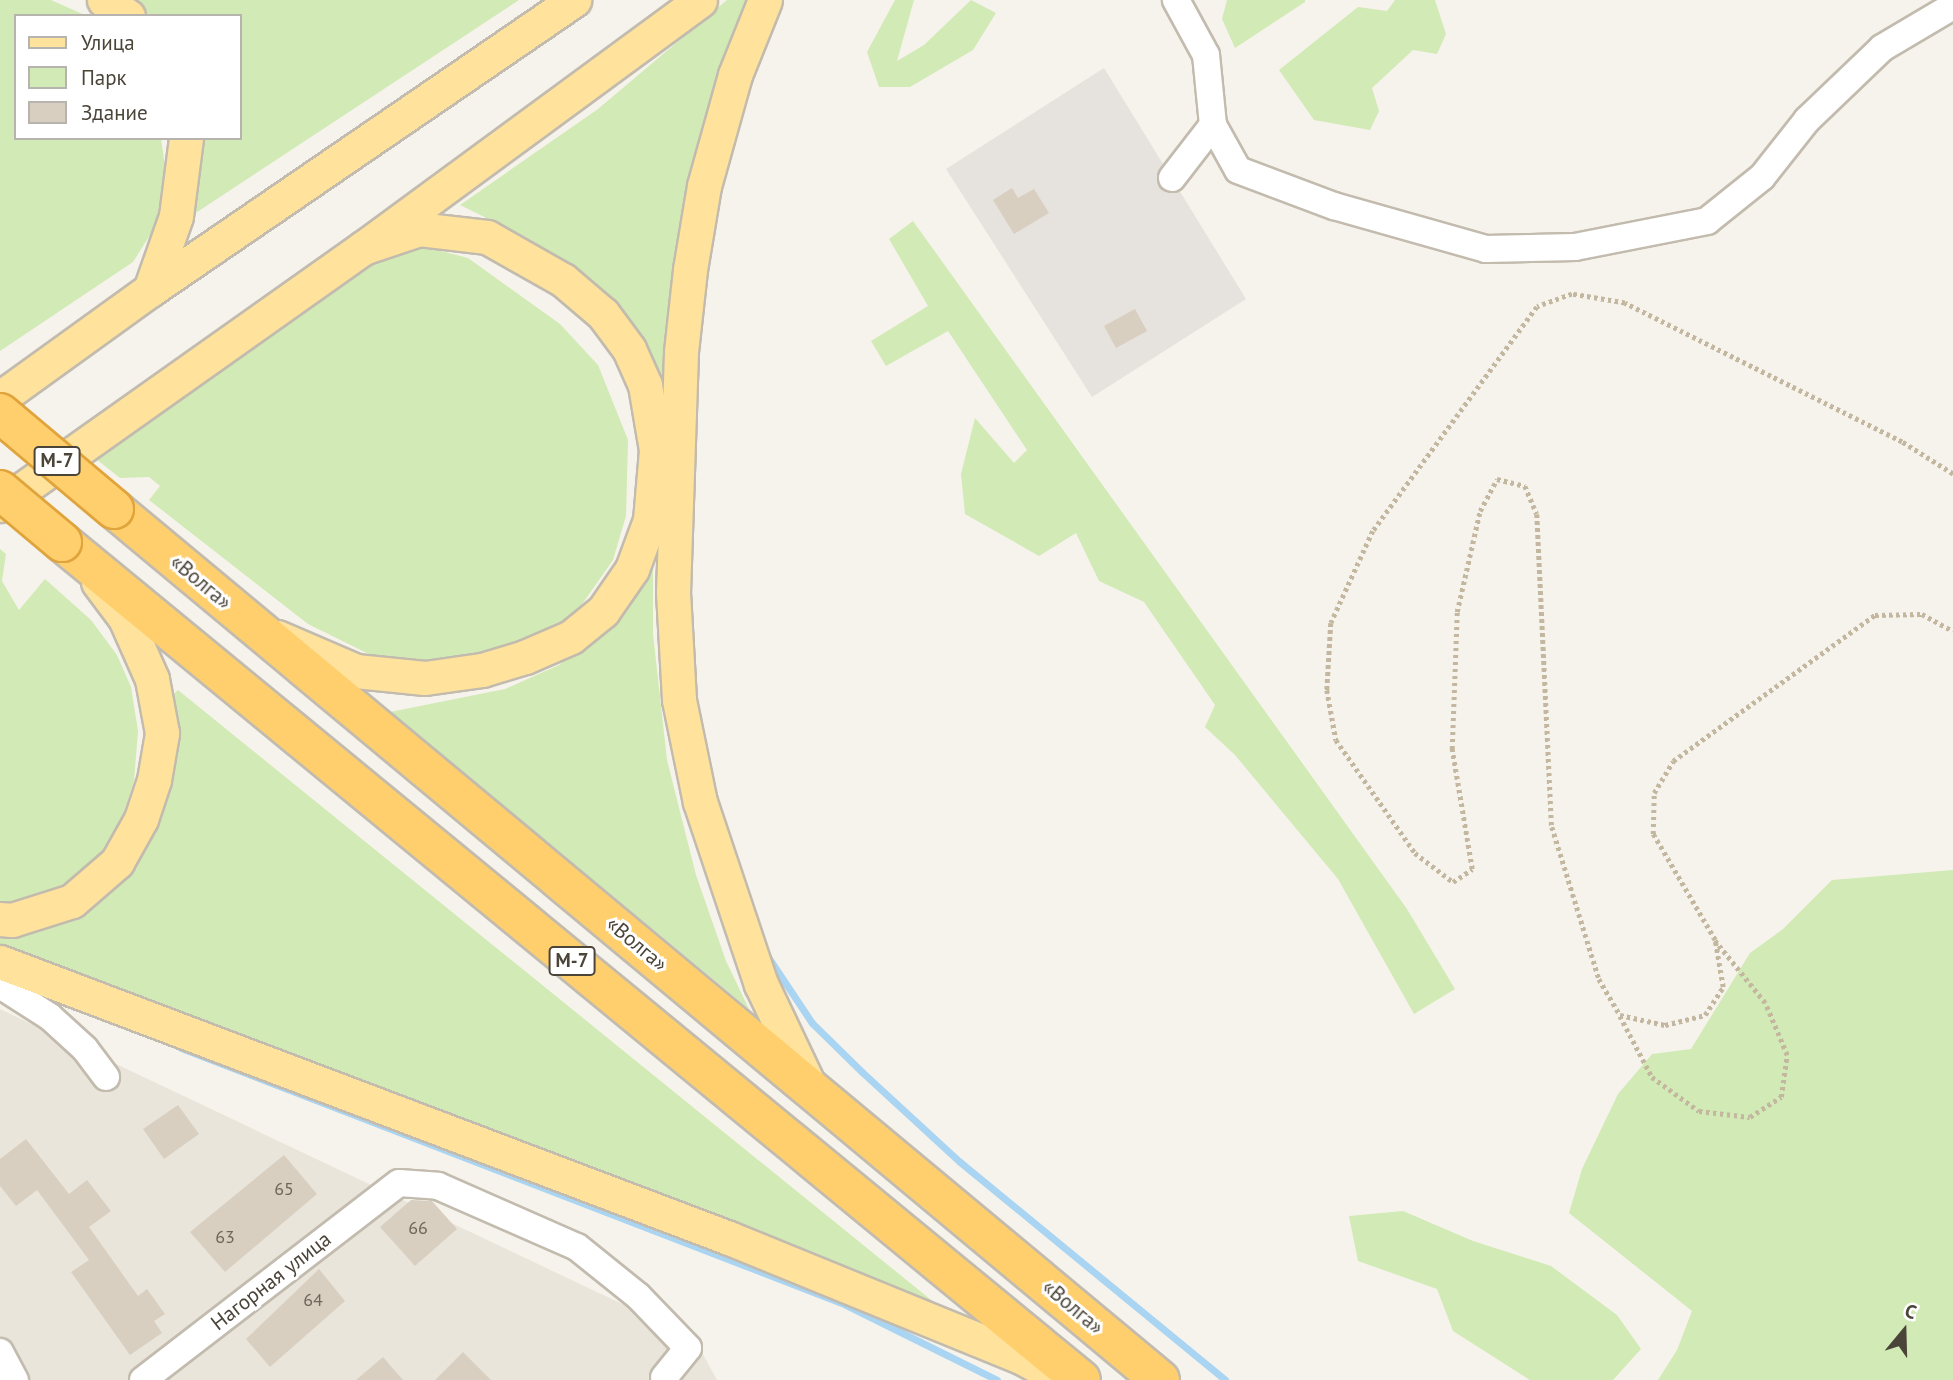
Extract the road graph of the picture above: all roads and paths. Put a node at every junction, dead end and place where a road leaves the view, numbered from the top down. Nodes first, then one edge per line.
1 (104, 0) edge
2 (574, 0) edge
3 (700, 0) edge
4 (765, 0) edge
5 (1176, 0) edge
6 (1953, 6) edge
7 (125, 14) edge
8 (1213, 125) junction
9 (186, 140) edge
10 (1172, 178) dead end
11 (363, 248) junction
12 (150, 290) junction
13 (0, 398) edge
14 (0, 413) edge
15 (1953, 474) edge
16 (0, 490) edge
17 (0, 505) edge
18 (67, 544) junction
19 (257, 628) junction
20 (1953, 631) edge
21 (0, 919) edge
22 (1715, 940) junction
23 (0, 962) edge
24 (0, 985) edge
25 (1620, 1015) junction
26 (106, 1077) dead end
27 (810, 1087) junction
28 (0, 1352) edge
29 (664, 1378) dead end
30 (15, 1380) edge
31 (143, 1380) edge
32 (1063, 1380) edge
33 (1081, 1380) edge
34 (1160, 1380) edge

1 - 7 main road
2 - 12 main road
3 - 11 main road
4 - 27 main road
5 - 8 street
6 - 8 street
8 - 10 street
9 - 12 main road
11 - 17 main road
11 - 19 main road
12 - 13 main road
14 - 19 highway, «Волга» / М-7, bridge
15 - 25 path
16 - 18 highway, М-7, bridge
18 - 21 main road
18 - 33 highway, М-7
19 - 27 highway, «Волга» / М-7
20 - 22 path
22 - 25 path
22 - 25 path
23 - 32 main road
24 - 26 street
27 - 34 highway, «Волга» / М-7
28 - 30 street
29 - 31 street, Нагорная улица

